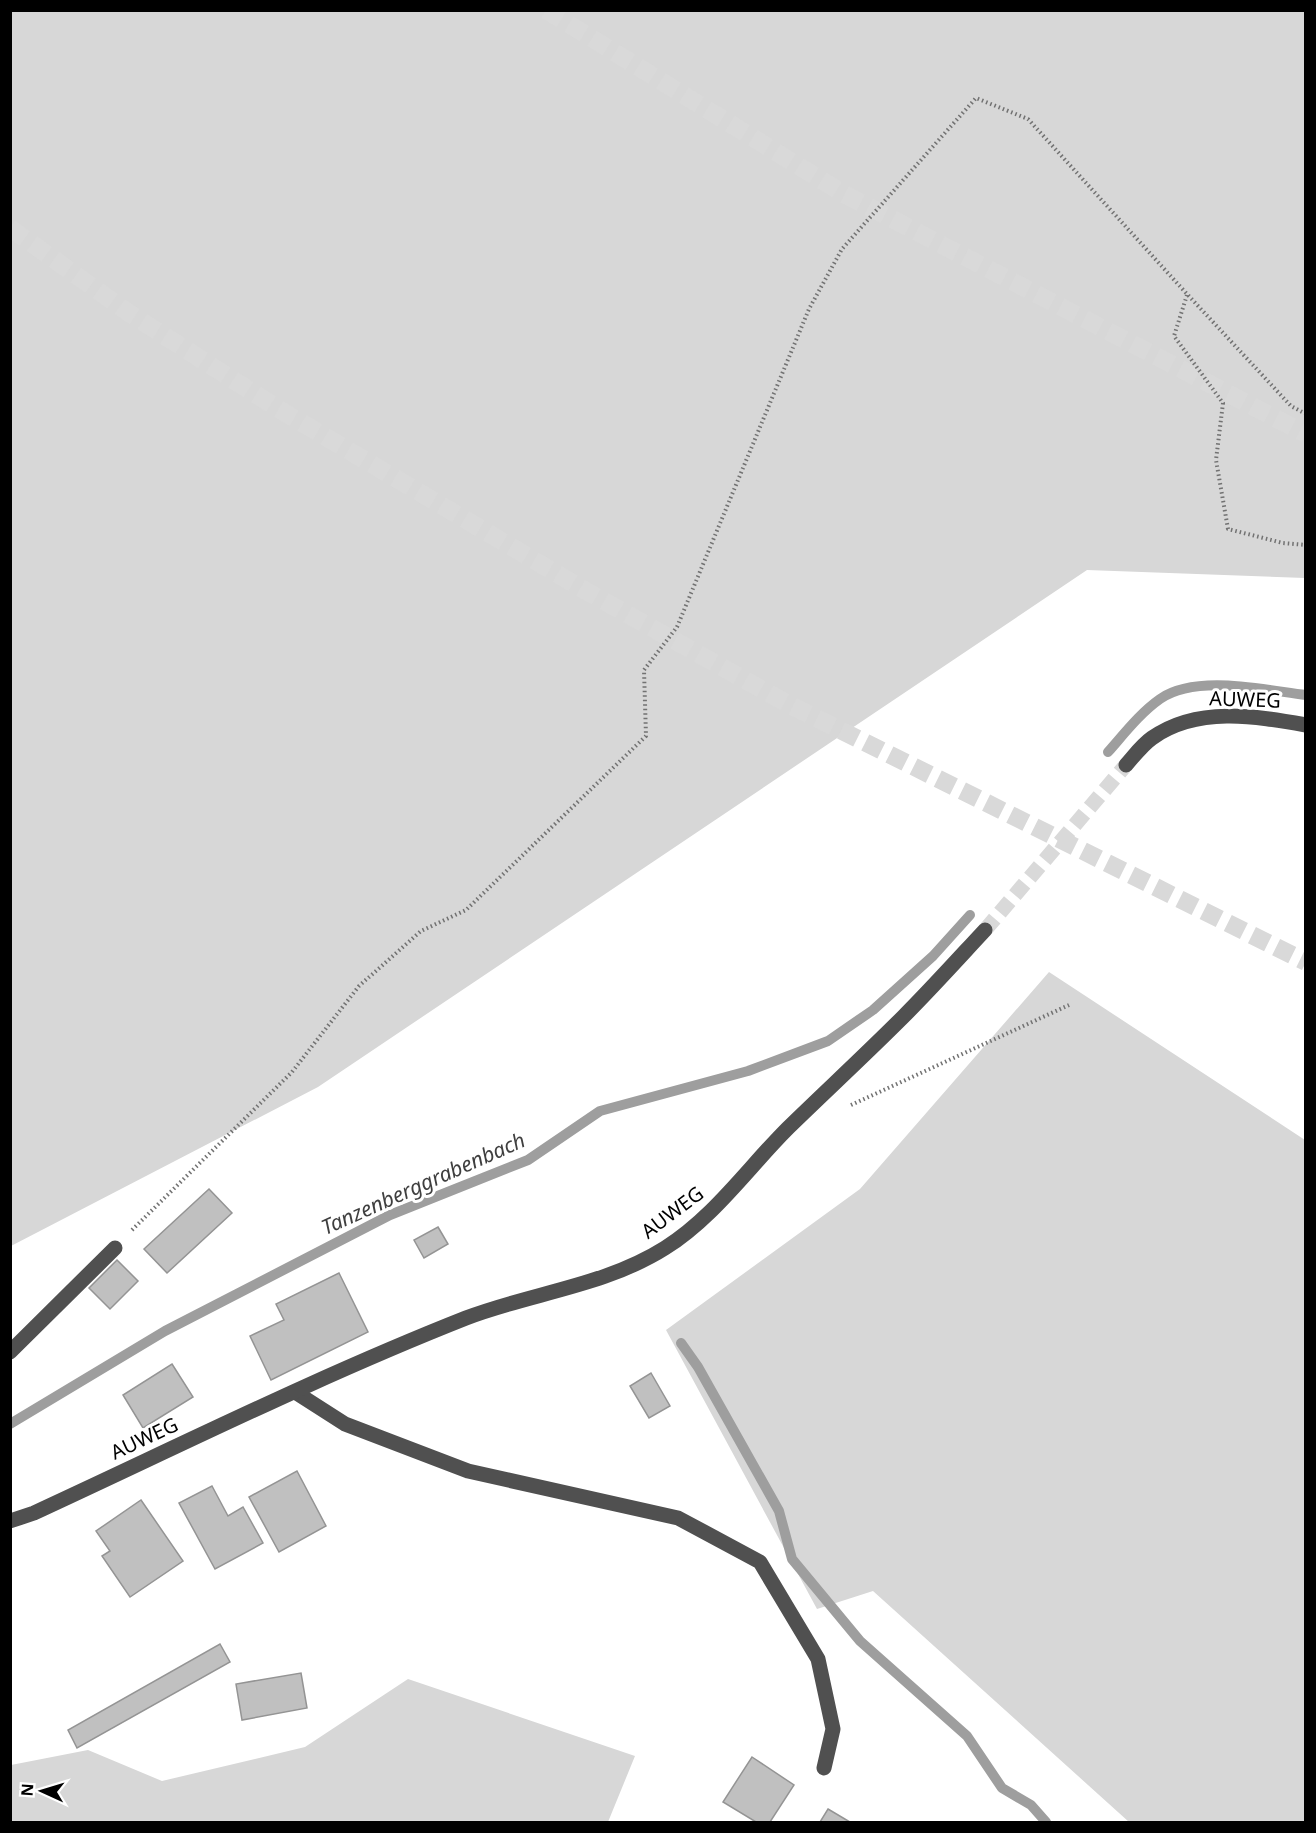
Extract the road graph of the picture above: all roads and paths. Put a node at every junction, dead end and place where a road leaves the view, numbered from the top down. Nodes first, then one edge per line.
1 (1187, 294) junction
2 (1305, 414) edge
3 (1305, 545) edge
4 (1305, 725) edge
5 (1126, 765) tunnel mouth
6 (985, 930) tunnel mouth
7 (1069, 1005) dead end
8 (850, 1105) dead end
9 (115, 1248) joint
10 (10, 1352) edge
11 (295, 1392) junction
12 (10, 1521) edge
13 (824, 1768) dead end

1 - 2 path
1 - 3 path
1 - 9 path
4 - 5 street, AUWEG
6 - 11 street, AUWEG
7 - 8 path
9 - 10 street
11 - 12 street, AUWEG
11 - 13 street

